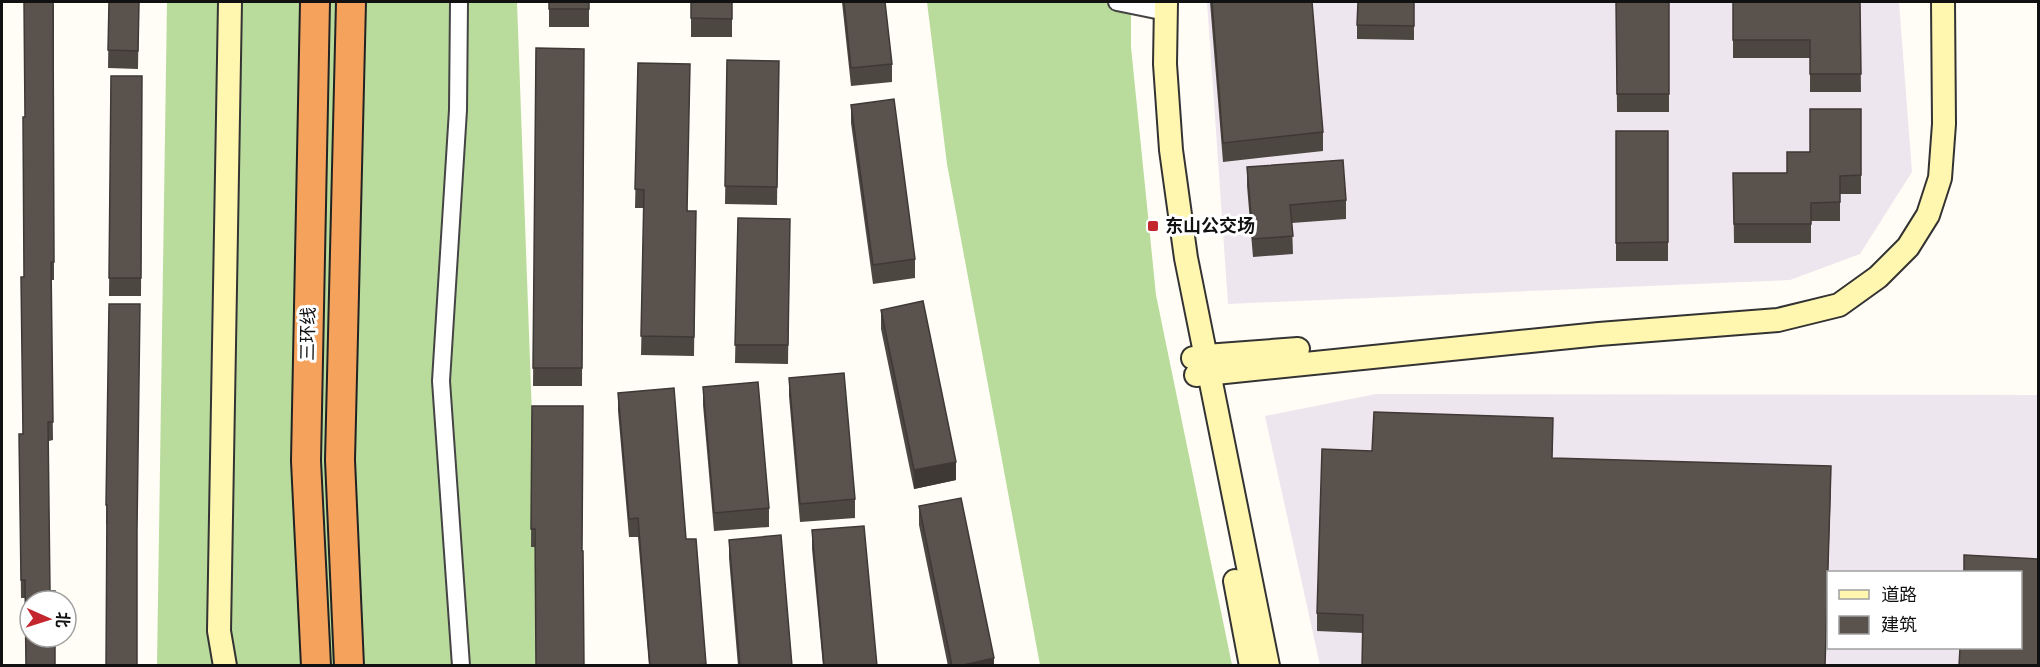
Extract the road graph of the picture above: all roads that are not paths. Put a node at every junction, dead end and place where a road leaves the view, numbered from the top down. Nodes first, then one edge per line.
1 (230, 2) edge
2 (315, 2) edge
3 (351, 2) edge
4 (459, 2) edge
5 (1117, 2) edge
6 (1935, 2) edge
7 (1943, 2) edge
8 (1160, 7) edge
9 (1201, 365) junction
10 (225, 666) edge
11 (316, 666) edge
12 (348, 666) edge
13 (461, 666) edge
14 (1251, 666) edge
15 (1268, 666) edge

1 - 10 street
2 - 11 highway, 三环线
3 - 12 highway, 三环线
4 - 13 street
5 - 8 street
6 - 9 street
7 - 9 street
8 - 9 street
9 - 14 street
9 - 15 street

